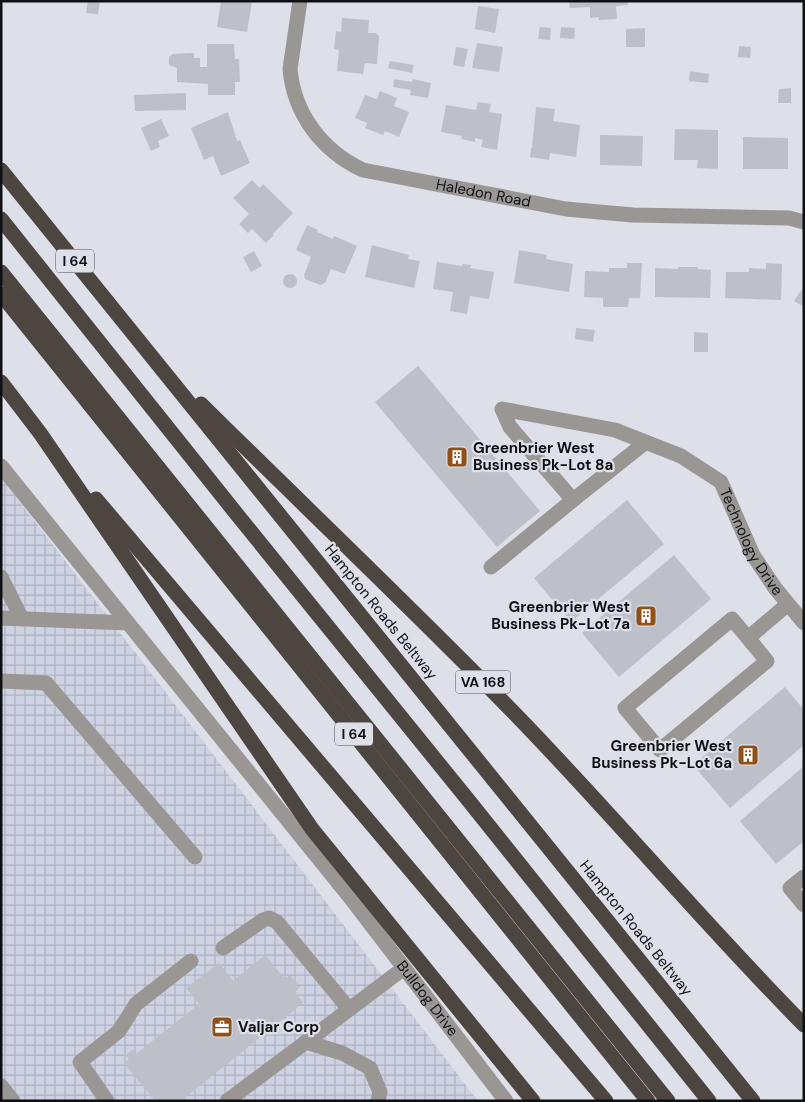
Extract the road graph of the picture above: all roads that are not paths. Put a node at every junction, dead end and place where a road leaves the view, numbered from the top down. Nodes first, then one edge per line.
1 (300, 1) edge
2 (1, 170) edge
3 (1, 219) edge
4 (804, 222) edge
5 (1, 272) edge
6 (1, 294) edge
7 (148, 352) junction
8 (1, 382) edge
9 (40, 433) junction
10 (646, 442) junction
11 (1, 466) edge
12 (573, 500) junction
13 (491, 568) dead end
14 (1, 577) edge
15 (788, 604) junction
16 (1, 618) edge
17 (22, 619) junction
18 (804, 622) edge
19 (128, 623) junction
20 (748, 638) junction
21 (1, 681) edge
22 (195, 857) dead end
23 (804, 877) edge
24 (804, 905) edge
25 (223, 948) dead end
26 (191, 961) dead end
27 (404, 968) junction
28 (751, 972) junction
29 (349, 1009) junction
30 (804, 1026) edge
31 (804, 1037) edge
32 (306, 1042) junction
33 (1, 1086) edge
34 (13, 1101) edge
35 (107, 1101) edge
36 (227, 1101) edge
37 (378, 1101) edge
38 (506, 1101) edge
39 (533, 1101) edge
40 (606, 1101) edge
41 (648, 1101) edge
42 (668, 1101) edge
43 (709, 1101) edge
44 (753, 1101) edge

1 - 4 street, Haledon Road
2 - 7 highway, Hampton Roads Beltway / I 64
3 - 43 highway
5 - 42 highway
6 - 41 highway, I 64
7 - 28 highway, VA 168
7 - 44 highway, Hampton Roads Beltway / I 64
8 - 9 highway
9 - 39 highway
9 - 40 highway
10 - 12 street
10 - 12 street
10 - 15 street, Technology Drive
11 - 19 street, Bulldog Drive
12 - 13 street
14 - 17 street
15 - 18 street, Technology Drive
15 - 20 street
16 - 17 street
17 - 19 street
19 - 27 street, Bulldog Drive
20 - 20 street
21 - 22 street
23 - 24 street
25 - 29 street
26 - 35 street
27 - 29 street
27 - 38 street, Bulldog Drive
28 - 30 highway, VA 168
28 - 31 highway
29 - 32 street
32 - 36 street
32 - 37 street
33 - 34 street

